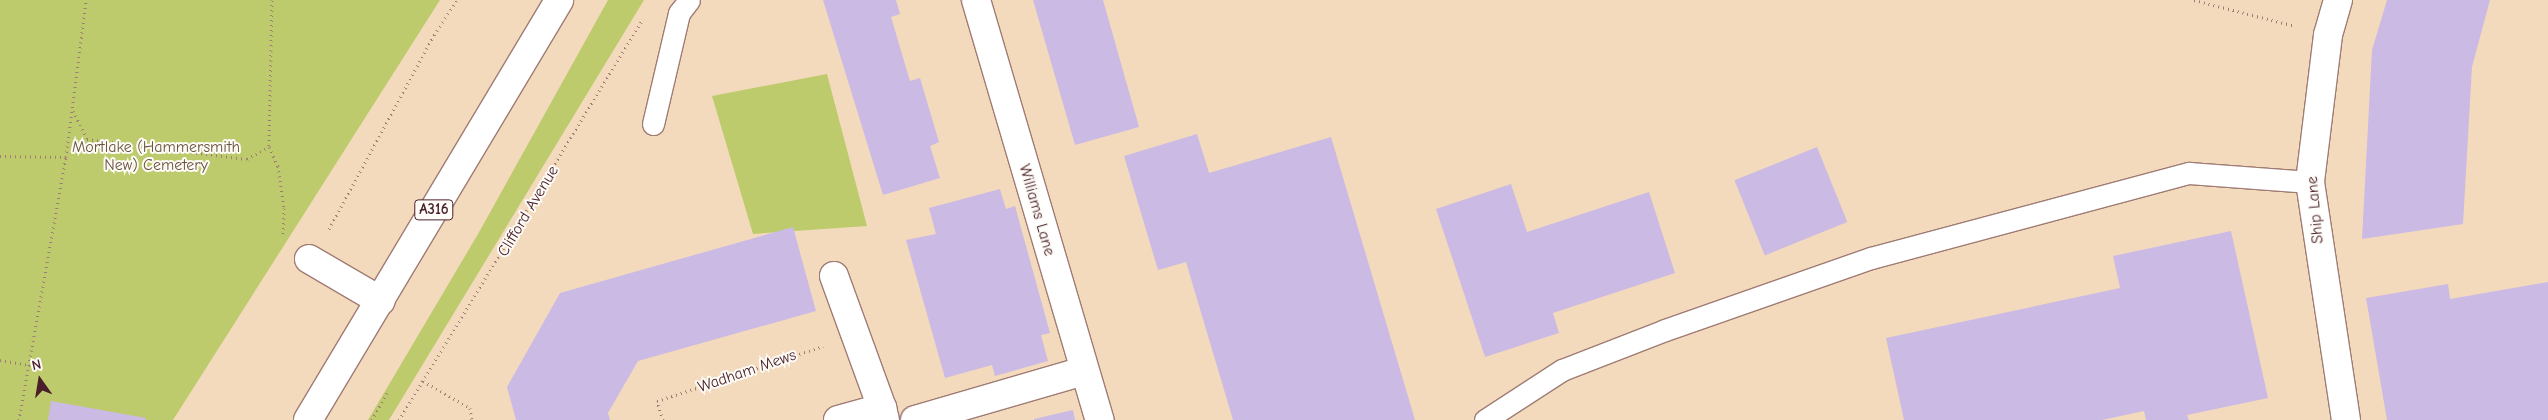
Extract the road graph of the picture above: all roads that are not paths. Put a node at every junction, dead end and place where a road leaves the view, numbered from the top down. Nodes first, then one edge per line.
1 (559, 0) edge
2 (689, 0) edge
3 (976, 0) edge
4 (2338, 0) edge
5 (653, 124) dead end
6 (2310, 182) junction
7 (309, 259) road end
8 (834, 276) dead end
9 (381, 301) junction
10 (1084, 372) junction
11 (883, 414) edge
12 (308, 420) edge
13 (838, 420) edge
14 (915, 420) edge
15 (1100, 420) edge
16 (1485, 420) edge
17 (2346, 420) edge

1 - 9 main road, A316
2 - 5 lane
3 - 10 main road, Williams Lane
4 - 6 main road, Ship Lane
6 - 16 lane
6 - 17 main road, Ship Lane
7 - 9 main road
8 - 11 main road
9 - 12 main road, A316
10 - 14 main road
10 - 15 main road, Williams Lane
11 - 13 main road

